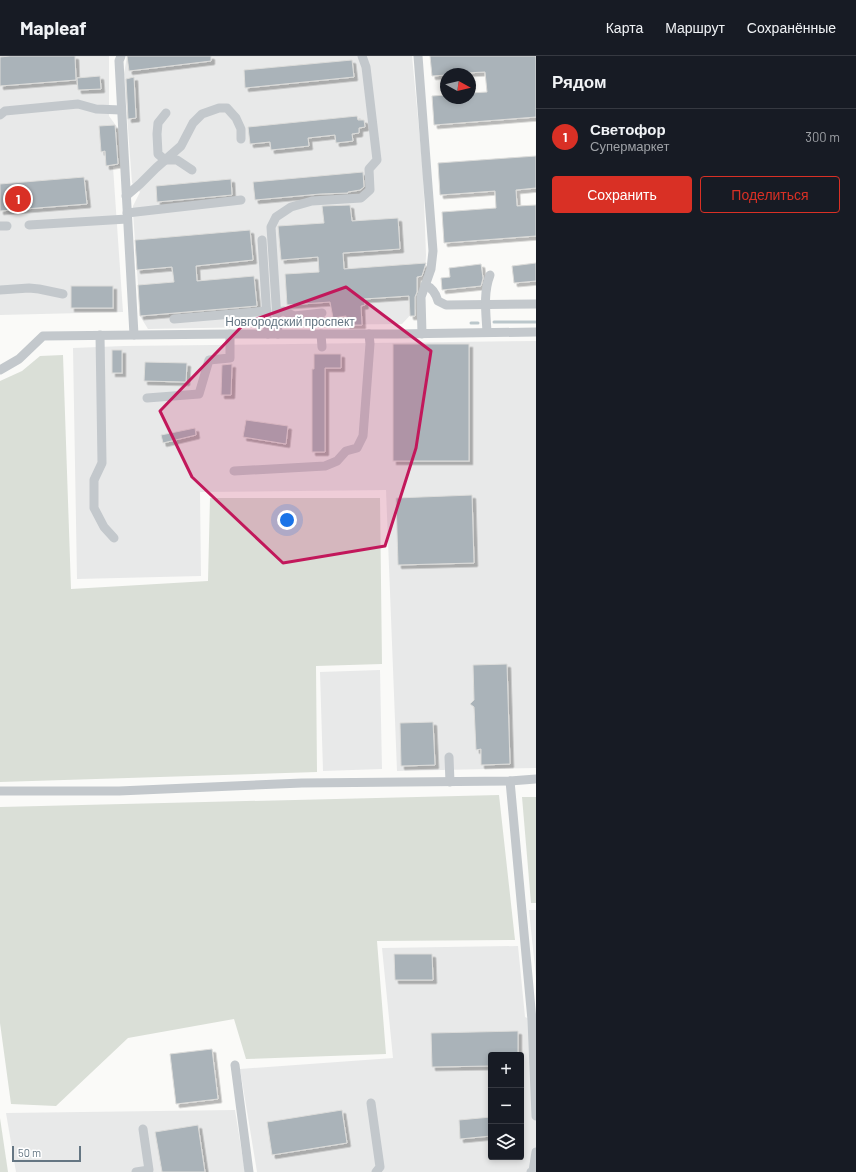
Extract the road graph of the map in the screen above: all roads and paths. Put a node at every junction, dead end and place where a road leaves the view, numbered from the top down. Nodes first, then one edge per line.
1 (121, 56) edge
2 (362, 56) edge
3 (418, 56) edge
4 (121, 110) junction
5 (166, 113) dead end
6 (0, 115) edge
7 (242, 139) dead end
8 (165, 160) junction
9 (192, 170) dead end
10 (126, 196) junction
11 (241, 200) dead end
12 (127, 216) junction
13 (29, 225) dead end
14 (262, 240) dead end
15 (490, 274) dead end
16 (425, 285) junction
17 (0, 290) edge
18 (63, 294) dead end
19 (485, 304) junction
20 (536, 304) edge
21 (267, 311) junction
22 (278, 312) junction
23 (322, 313) dead end
24 (174, 319) dead end
25 (487, 332) junction
26 (536, 332) edge
27 (230, 334) junction
28 (268, 334) junction
29 (278, 334) junction
30 (322, 334) junction
31 (369, 334) junction
32 (422, 334) junction
33 (100, 335) junction
34 (134, 335) junction
35 (322, 348) dead end
36 (0, 370) edge
37 (147, 398) dead end
38 (234, 471) dead end
39 (114, 538) dead end
40 (449, 757) dead end
41 (536, 779) edge
42 (510, 781) junction
43 (450, 782) junction
44 (0, 791) edge
45 (235, 1065) dead end
46 (371, 1103) dead end
47 (536, 1116) edge
48 (143, 1129) dead end
49 (536, 1152) edge
50 (136, 1172) edge
51 (249, 1172) edge
52 (376, 1172) edge
53 (531, 1172) edge

1 - 4 street
2 - 22 street
3 - 16 street
4 - 6 street
4 - 10 street
5 - 8 street
7 - 8 street
8 - 9 street
8 - 10 street
10 - 12 street
11 - 12 street
12 - 13 street
12 - 34 street
14 - 21 street
15 - 19 street
16 - 19 street
16 - 32 street
17 - 18 street
19 - 20 street
19 - 25 street
21 - 24 street
21 - 28 street
22 - 23 street
22 - 29 street
25 - 26 street, Новгородский проспект
25 - 32 street, Новгородский проспект
27 - 28 street, Новгородский проспект
27 - 34 street, Новгородский проспект
27 - 37 street
28 - 29 street, Новгородский проспект
29 - 30 street, Новгородский проспект
30 - 31 street, Новгородский проспект
30 - 35 street
31 - 32 street, Новгородский проспект
31 - 38 street
33 - 34 street, Новгородский проспект
33 - 36 street, Новгородский проспект
33 - 39 street
40 - 43 street
41 - 42 street
42 - 43 street
42 - 47 street
43 - 44 street
45 - 51 street
46 - 52 street
48 - 50 street
49 - 53 street

